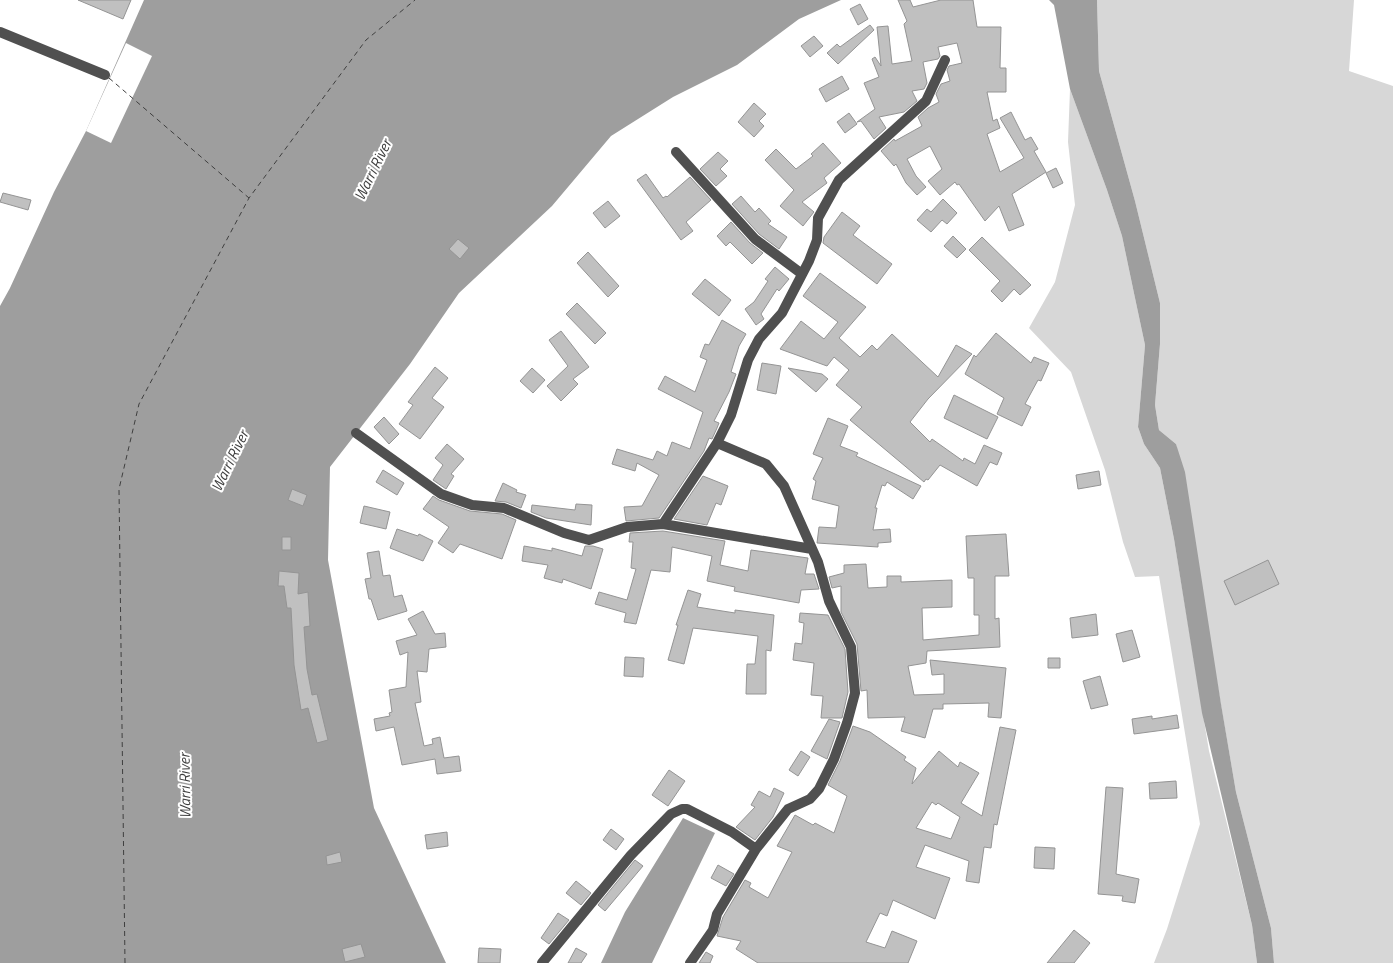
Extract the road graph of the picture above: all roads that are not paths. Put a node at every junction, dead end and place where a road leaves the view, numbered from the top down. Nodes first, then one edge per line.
1 (0, 32) edge
2 (945, 60) dead end
3 (105, 75) dead end
4 (676, 152) dead end
5 (802, 274) junction
6 (356, 433) dead end
7 (717, 443) junction
8 (663, 524) junction
9 (812, 549) junction
10 (756, 849) junction
11 (542, 963) edge
12 (690, 963) edge

1 - 3 street
2 - 5 street
4 - 5 street
5 - 7 street
6 - 8 street
7 - 8 street
7 - 9 street
8 - 9 street
9 - 10 street
10 - 11 street
10 - 12 street

